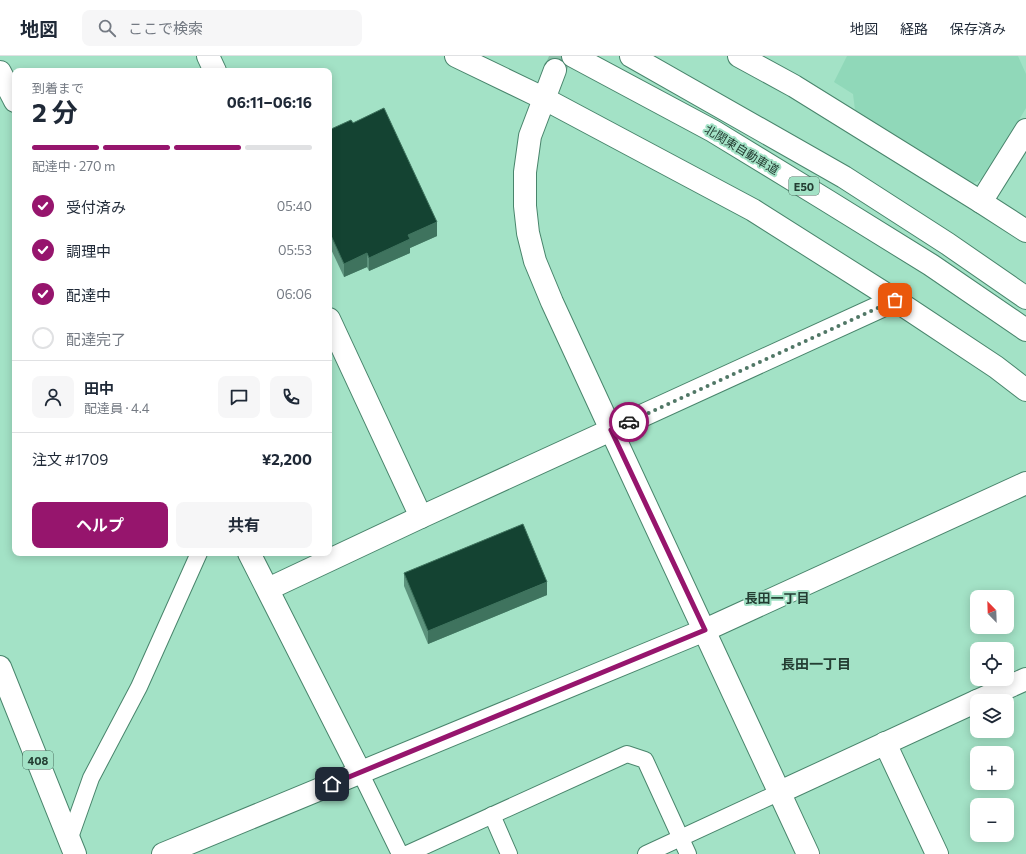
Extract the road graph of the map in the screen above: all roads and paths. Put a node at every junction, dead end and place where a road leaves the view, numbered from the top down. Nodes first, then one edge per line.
1 (208, 56) edge
2 (456, 56) edge
3 (573, 56) edge
4 (631, 56) edge
5 (739, 56) edge
6 (214, 68) edge
7 (555, 70) tunnel mouth
8 (0, 72) edge
9 (12, 95) edge
10 (543, 98) junction
11 (1026, 130) edge
12 (981, 202) junction
13 (1026, 231) edge
14 (948, 244) junction
15 (1026, 290) edge
16 (1026, 298) edge
17 (895, 300) junction
18 (332, 325) edge
19 (1026, 330) edge
20 (1026, 390) edge
21 (611, 430) junction
22 (1026, 483) edge
23 (421, 517) junction
24 (198, 556) edge
25 (251, 556) edge
26 (268, 589) junction
27 (705, 630) junction
28 (0, 667) edge
29 (1026, 679) edge
30 (993, 694) edge
31 (970, 704) edge
32 (885, 743) junction
33 (360, 772) junction
34 (780, 792) junction
35 (492, 815) junction
36 (681, 838) junction
37 (69, 849) edge
38 (163, 854) edge
39 (400, 854) edge
40 (407, 854) edge
41 (510, 854) edge
42 (646, 854) edge
43 (688, 854) edge
44 (808, 854) edge
45 (937, 854) edge

1 - 6 main road
2 - 10 main road
3 - 19 main road, 北関東自動車道 / E50
4 - 14 main road, E50
5 - 12 main road
7 - 10 main road
8 - 9 main road
10 - 17 main road
10 - 21 main road
11 - 12 main road
12 - 13 main road
14 - 15 main road
14 - 16 main road, E50
17 - 20 main road
17 - 21 main road
18 - 23 main road
21 - 23 main road
21 - 27 main road
22 - 27 main road
23 - 26 main road
24 - 37 street
25 - 26 main road
26 - 33 main road
27 - 33 main road
27 - 34 main road
28 - 37 main road, 408
29 - 30 main road
31 - 32 main road
32 - 34 main road
32 - 45 main road
33 - 38 main road
33 - 39 street
34 - 36 street
34 - 44 main road
35 - 36 street
35 - 40 street
35 - 41 street
36 - 42 street
36 - 43 street

